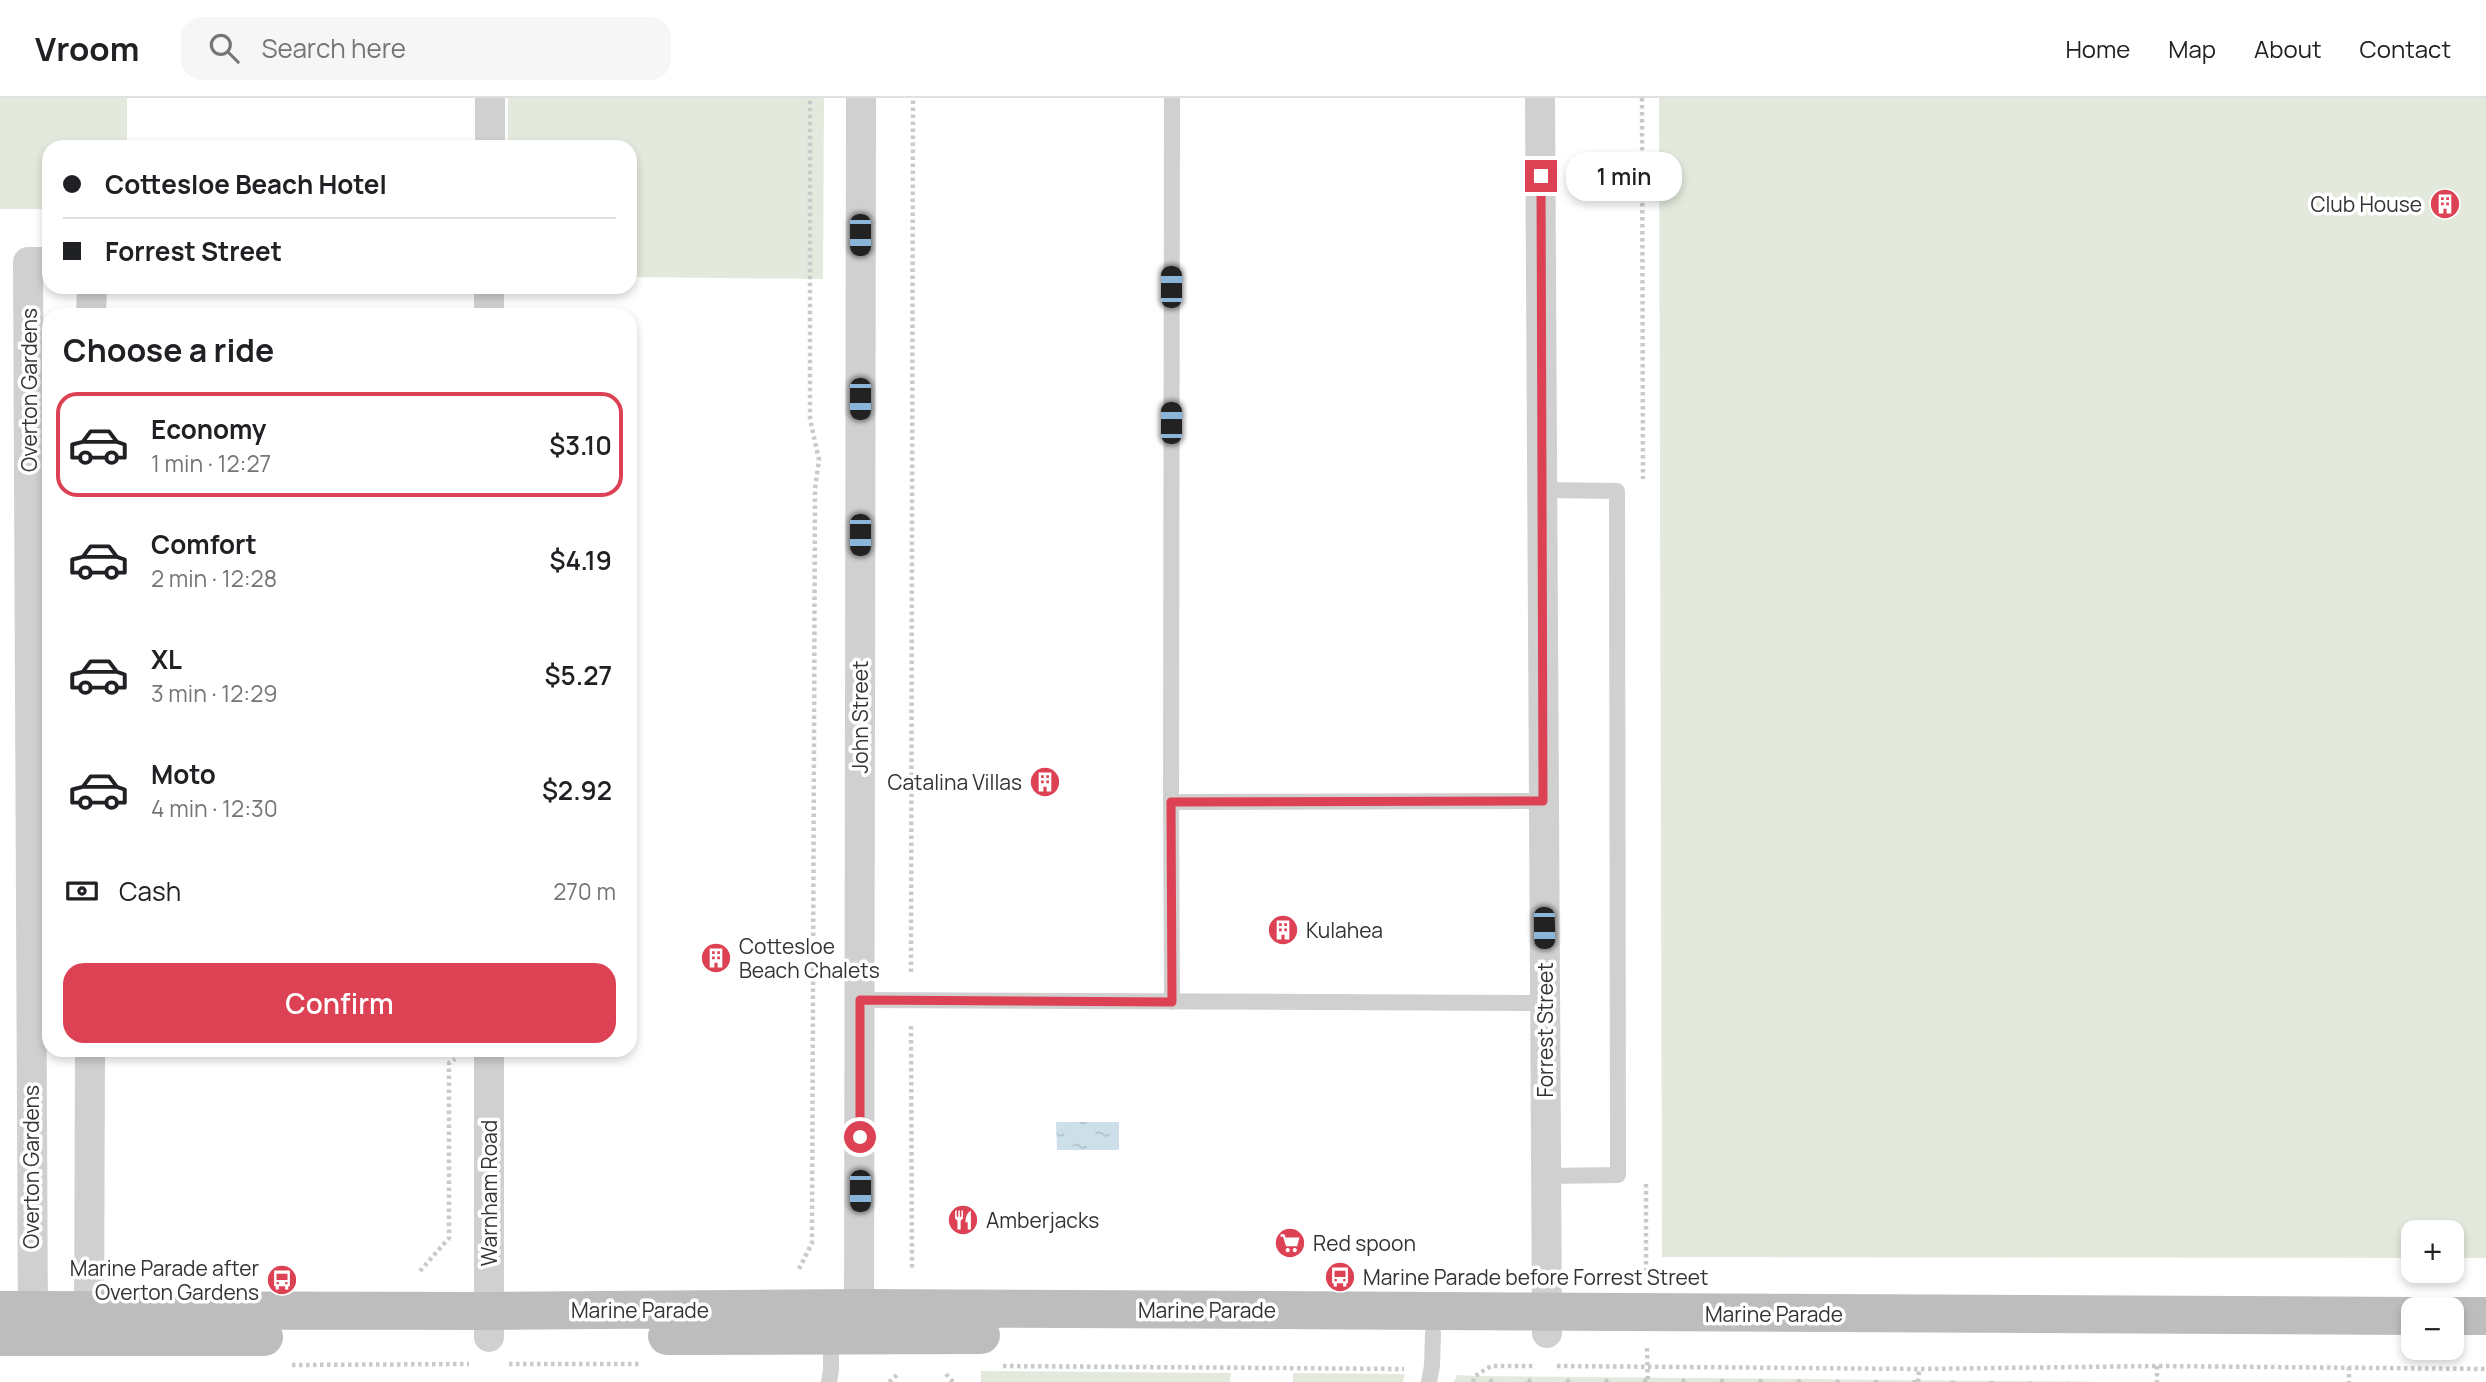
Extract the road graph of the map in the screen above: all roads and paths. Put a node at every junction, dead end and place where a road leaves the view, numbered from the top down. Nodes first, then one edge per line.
1 (490, 98) edge
2 (810, 98) edge
3 (861, 98) edge
4 (913, 98) edge
5 (1172, 98) edge
6 (1541, 98) edge
7 (489, 140) edge
8 (42, 262) edge
9 (1542, 490) junction
10 (1543, 801) junction
11 (1171, 802) junction
12 (860, 1000) junction
13 (911, 1000) junction
14 (1172, 1002) junction
15 (1545, 1003) junction
16 (90, 1057) edge
17 (458, 1057) dead end
18 (489, 1057) edge
19 (1546, 1176) junction
20 (918, 1273) dead end
21 (417, 1274) dead end
22 (796, 1274) dead end
23 (2401, 1316) edge
24 (2464, 1316) edge
25 (2486, 1316) edge
26 (16, 1323) edge
27 (89, 1323) junction
28 (850, 1327) junction
29 (1433, 1333) junction
30 (2401, 1335) edge
31 (2464, 1335) edge
32 (2486, 1335) edge
33 (489, 1344) junction
34 (1548, 1345) junction
35 (649, 1364) dead end
36 (287, 1365) dead end
37 (992, 1366) dead end
38 (2157, 1366) junction
39 (2349, 1367) junction
40 (1919, 1369) junction
41 (2486, 1369) edge
42 (898, 1374) dead end
43 (1429, 1381) edge
44 (829, 1382) edge
45 (889, 1382) edge
46 (1473, 1382) edge
47 (1918, 1382) edge
48 (2157, 1382) edge
49 (2349, 1382) edge

1 - 7 street
2 - 22 path
3 - 12 street, John Street
4 - 13 path
5 - 11 lane
6 - 9 street, Forrest Street
8 - 26 street, Overton Gardens
9 - 10 street, Forrest Street
9 - 19 lane
10 - 11 lane
10 - 15 street, Forrest Street
11 - 14 lane
12 - 13 lane
12 - 28 street, John Street
13 - 14 lane
13 - 20 path
14 - 15 lane
15 - 19 street, Forrest Street
16 - 27 street
17 - 21 path
18 - 33 street, Warnham Road
19 - 34 street, Forrest Street
23 - 34 main road, Marine Parade
24 - 25 main road
26 - 27 main road, Marine Parade
27 - 33 main road, Marine Parade
28 - 29 main road, Marine Parade
28 - 33 main road, Marine Parade
28 - 34 main road, Marine Parade
28 - 44 lane
29 - 34 main road, Marine Parade
29 - 43 lane
30 - 34 main road, Marine Parade
31 - 32 main road
33 - 35 path
33 - 36 path
34 - 40 path
34 - 46 path
37 - 43 path
38 - 39 path
38 - 40 path
38 - 48 path
39 - 41 path
39 - 49 path
40 - 47 path
42 - 45 path

